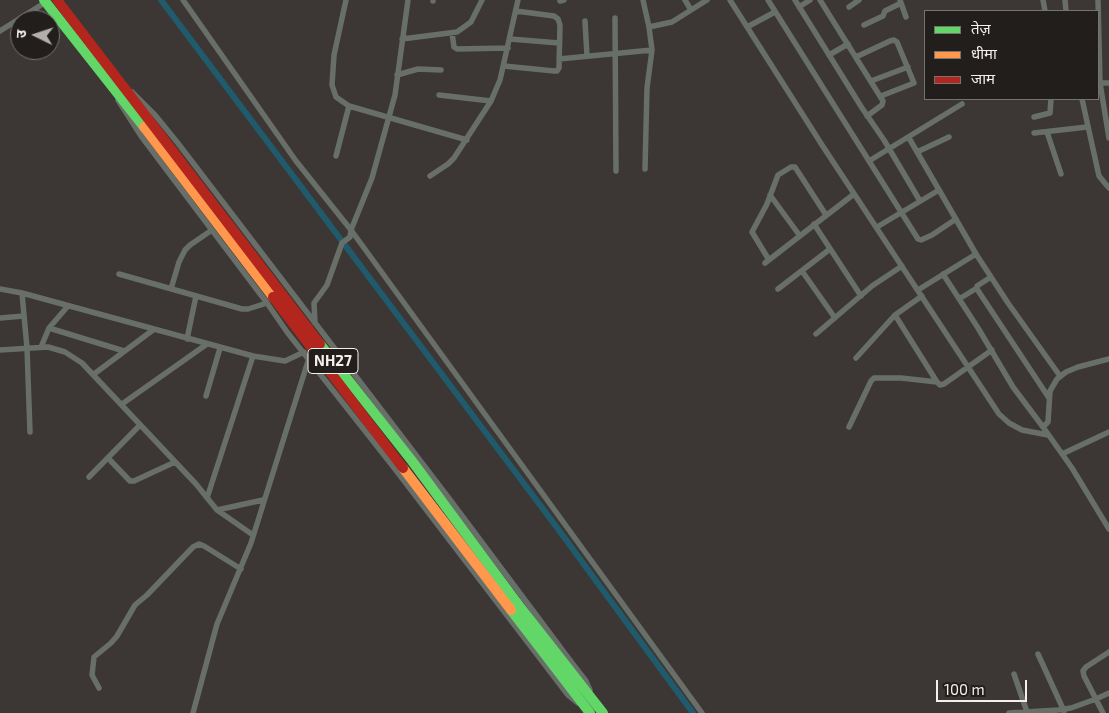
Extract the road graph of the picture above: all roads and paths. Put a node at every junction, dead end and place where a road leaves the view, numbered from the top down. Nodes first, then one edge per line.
1 (57, 0) edge
2 (183, 0) edge
3 (346, 0) edge
4 (408, 0) edge
5 (482, 0) edge
6 (518, 0) edge
7 (564, 0) edge
8 (643, 0) edge
9 (685, 0) edge
10 (730, 0) edge
11 (768, 0) edge
12 (795, 0) edge
13 (810, 0) edge
14 (820, 0) edge
15 (859, 0) edge
16 (45, 1) edge
17 (560, 1) edge
18 (705, 1) edge
19 (901, 2) edge
20 (799, 7) junction
21 (849, 7) dead end
22 (692, 10) junction
23 (516, 11) junction
24 (775, 12) junction
25 (906, 17) dead end
26 (616, 18) dead end
27 (585, 21) dead end
28 (864, 26) dead end
29 (650, 27) junction
30 (747, 27) junction
31 (0, 30) edge
32 (452, 33) junction
33 (402, 39) junction
34 (510, 39) junction
35 (559, 43) junction
36 (848, 44) junction
37 (508, 48) junction
38 (652, 50) junction
39 (1099, 52) edge
40 (616, 53) junction
41 (829, 55) junction
42 (587, 56) junction
43 (856, 57) junction
44 (559, 59) junction
45 (504, 66) junction
46 (908, 67) junction
47 (441, 70) dead end
48 (397, 75) junction
49 (871, 81) junction
50 (1100, 83) junction
51 (1109, 83) edge
52 (116, 85) junction
53 (439, 95) dead end
54 (881, 96) junction
55 (1051, 100) edge
56 (1082, 100) edge
57 (490, 102) junction
58 (962, 104) dead end
59 (350, 106) junction
60 (867, 116) junction
61 (1034, 117) dead end
62 (388, 118) junction
63 (1087, 127) junction
64 (1047, 132) junction
65 (1034, 133) dead end
66 (949, 137) dead end
67 (909, 138) junction
68 (1108, 138) edge
69 (467, 140) junction
70 (890, 150) junction
71 (917, 152) junction
72 (336, 156) dead end
73 (869, 161) junction
74 (645, 169) dead end
75 (616, 171) dead end
76 (1061, 174) dead end
77 (430, 176) dead end
78 (1109, 188) edge
79 (939, 190) junction
80 (854, 194) junction
81 (770, 195) junction
82 (920, 201) junction
83 (901, 213) junction
84 (826, 215) junction
85 (956, 219) junction
86 (814, 224) junction
87 (877, 228) junction
88 (212, 230) junction
89 (350, 234) junction
90 (800, 236) junction
91 (830, 249) junction
92 (976, 254) junction
93 (902, 266) junction
94 (802, 271) junction
95 (118, 274) dead end
96 (943, 274) junction
97 (991, 277) junction
98 (977, 288) junction
99 (0, 289) edge
100 (170, 289) junction
101 (778, 289) dead end
102 (22, 293) junction
103 (920, 293) junction
104 (196, 296) junction
105 (861, 296) junction
106 (959, 299) junction
107 (267, 303) junction
108 (68, 306) junction
109 (895, 315) junction
110 (24, 316) junction
111 (0, 318) edge
112 (835, 318) junction
113 (315, 324) junction
114 (49, 328) junction
115 (153, 330) junction
116 (816, 334) dead end
117 (187, 339) junction
118 (207, 344) junction
119 (41, 347) junction
120 (27, 348) junction
121 (220, 348) junction
122 (0, 350) edge
123 (992, 350) junction
124 (124, 351) junction
125 (306, 354) junction
126 (253, 356) junction
127 (856, 358) dead end
128 (1109, 358) edge
129 (968, 367) junction
130 (94, 374) junction
131 (1060, 376) junction
132 (937, 382) junction
133 (206, 396) dead end
134 (1049, 398) junction
135 (122, 404) junction
136 (140, 425) junction
137 (1043, 427) junction
138 (849, 428) dead end
139 (30, 432) dead end
140 (1109, 432) edge
141 (1048, 434) junction
142 (1062, 454) junction
143 (108, 458) junction
144 (175, 462) junction
145 (89, 477) dead end
146 (207, 498) junction
147 (263, 500) junction
148 (217, 510) junction
149 (1109, 529) edge
150 (253, 535) junction
151 (241, 569) junction
152 (1109, 652) edge
153 (1038, 654) dead end
154 (1014, 674) dead end
155 (99, 688) dead end
156 (1109, 693) edge
157 (1096, 700) junction
158 (591, 709) edge
159 (1064, 711) edge
160 (1027, 712) junction
161 (193, 713) edge
162 (603, 713) edge
163 (702, 713) edge
164 (1009, 713) edge
165 (1103, 713) edge

1 - 52 highway, NH27
2 - 89 street
3 - 59 street
4 - 33 street
5 - 32 street
6 - 23 street
7 - 17 street
8 - 29 street
9 - 22 street
10 - 30 street
11 - 24 street
12 - 20 street
13 - 20 street
14 - 36 street
15 - 21 street
16 - 31 street
16 - 52 highway, NH27
18 - 22 street
19 - 25 street
19 - 28 street
20 - 41 street
22 - 29 street
23 - 34 street
23 - 35 street
24 - 30 street
24 - 73 street
26 - 40 street
27 - 42 street
29 - 38 street
30 - 80 street
32 - 33 street
32 - 37 street
33 - 48 street
34 - 35 street
34 - 37 street
35 - 44 street
36 - 41 street
36 - 43 street
37 - 45 street
38 - 40 street
38 - 74 street
39 - 50 street
40 - 42 street
40 - 75 street
41 - 60 street
42 - 44 street
43 - 46 street
43 - 49 street
44 - 45 street
45 - 57 street
46 - 49 street
46 - 54 street
47 - 48 street
48 - 62 street
49 - 54 street
50 - 51 street
50 - 68 street
52 - 88 street
52 - 113 street
52 - 158 highway, NH27, bridge
53 - 57 street
54 - 60 street
55 - 61 street
56 - 63 street
57 - 69 street
58 - 67 street
59 - 62 street
59 - 72 street
60 - 70 street
62 - 69 street
62 - 89 street
63 - 64 street
63 - 78 street
64 - 65 street
64 - 76 street
66 - 71 street
67 - 70 street
67 - 71 street
69 - 77 street
70 - 73 street
70 - 82 street
71 - 79 street
73 - 83 street
79 - 82 street
79 - 85 street
80 - 84 street
80 - 87 street
81 - 84 street
81 - 90 street
81 - 90 street
82 - 83 street
83 - 85 street
83 - 87 street
84 - 86 street
85 - 92 street
86 - 90 street
86 - 91 street
87 - 93 street
88 - 100 street
88 - 107 street
89 - 113 street
89 - 163 street
91 - 94 street
91 - 105 street
92 - 96 street
92 - 97 street
93 - 103 street
93 - 105 street
94 - 101 street
94 - 112 street
95 - 100 street
96 - 103 street
96 - 106 street
97 - 98 street
97 - 131 street
98 - 106 street
98 - 134 street
99 - 102 street
100 - 104 street
102 - 108 street
102 - 110 street
103 - 109 street
103 - 129 street
104 - 107 street
104 - 117 street
105 - 112 street
106 - 123 street
107 - 125 street
108 - 114 street
108 - 115 street
109 - 127 street
109 - 132 street
110 - 111 street
110 - 120 street
112 - 116 street
113 - 125 street
113 - 158 street
114 - 119 street
114 - 124 street
115 - 117 street
115 - 124 street
117 - 118 street
118 - 121 street
118 - 135 street
119 - 120 street
119 - 130 street
120 - 122 street
120 - 139 street
121 - 126 street
121 - 133 street
123 - 129 street
123 - 137 street
124 - 130 street
125 - 126 street
125 - 147 street
125 - 158 street
126 - 146 street
128 - 131 street
129 - 132 street
129 - 141 street
130 - 135 street
131 - 134 street
132 - 138 street
134 - 137 street
135 - 136 street
136 - 143 street
136 - 144 street
137 - 141 street
140 - 142 street
141 - 142 street
142 - 149 street
143 - 144 street
143 - 145 street
144 - 146 street
146 - 148 street
147 - 148 street
147 - 150 street
148 - 150 street
150 - 151 street
151 - 155 street
151 - 161 street
152 - 157 street
153 - 159 street
154 - 160 street
156 - 157 street
157 - 159 street
157 - 165 street
158 - 162 highway, NH27
159 - 160 street
160 - 164 street

